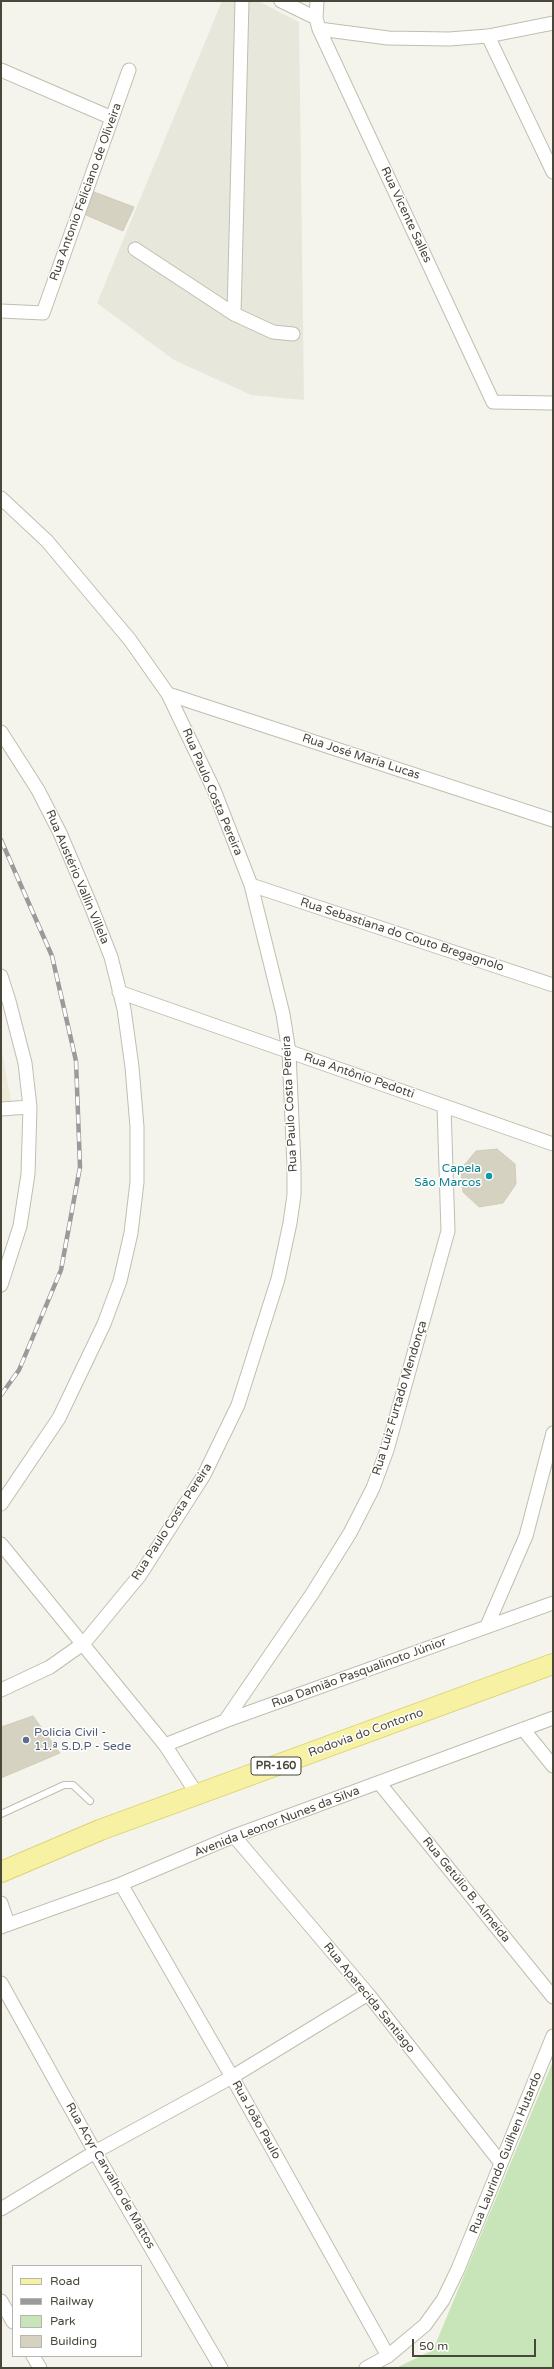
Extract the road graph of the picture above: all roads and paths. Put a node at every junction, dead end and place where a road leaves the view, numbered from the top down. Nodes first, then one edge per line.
1 (242, 1) edge
2 (281, 1) edge
3 (317, 1) edge
4 (553, 23) edge
5 (317, 24) junction
6 (488, 36) junction
7 (1, 70) edge
8 (129, 70) dead end
9 (112, 118) junction
10 (553, 172) edge
11 (135, 249) dead end
12 (1, 311) edge
13 (234, 314) junction
14 (293, 334) dead end
15 (553, 403) edge
16 (1, 498) edge
17 (168, 694) junction
18 (1, 732) edge
19 (553, 820) edge
20 (251, 884) junction
21 (1, 976) edge
22 (553, 985) edge
23 (119, 992) junction
24 (289, 1052) junction
25 (444, 1106) junction
26 (30, 1107) junction
27 (1, 1109) edge
28 (553, 1144) edge
29 (1, 1285) edge
30 (553, 1433) edge
31 (1, 1504) edge
32 (1, 1544) edge
33 (553, 1603) edge
34 (487, 1626) junction
35 (84, 1644) junction
36 (553, 1664) edge
37 (1, 1690) edge
38 (553, 1718) edge
39 (225, 1721) junction
40 (523, 1729) junction
41 (165, 1746) junction
42 (553, 1766) edge
43 (380, 1784) junction
44 (197, 1794) junction
45 (90, 1801) dead end
46 (1, 1814) edge
47 (234, 1836) junction
48 (1, 1872) edge
49 (121, 1884) junction
50 (1, 1903) edge
51 (5, 1925) edge
52 (1, 1982) edge
53 (368, 1994) junction
54 (553, 1997) edge
55 (553, 2036) edge
56 (232, 2077) junction
57 (96, 2152) junction
58 (501, 2163) junction
59 (1, 2209) edge
60 (1, 2301) edge
61 (12, 2320) edge
62 (388, 2356) junction
63 (34, 2357) edge
64 (40, 2368) edge
65 (221, 2368) edge
66 (366, 2368) edge

1 - 13 street
2 - 5 street
3 - 5 street
4 - 6 street
5 - 6 street
5 - 15 street, Rua Vicente Salles
6 - 10 street
7 - 9 street
8 - 9 street, Rua Antonio Feliciano de Oliveira
9 - 12 street, Rua Antonio Feliciano de Oliveira
11 - 13 street
13 - 14 street
16 - 17 street, Rua Paulo Costa Pereira
17 - 19 street, Rua José Maria Lucas
17 - 20 street, Rua Paulo Costa Pereira
18 - 23 street, Rua Austério Vallin Villela
20 - 22 street, Rua Sebastiana do Couto Bregagnolo
20 - 24 street, Rua Paulo Costa Pereira
21 - 26 street
23 - 24 street, Rua Antônio Pedotti
23 - 31 street, Rua Austério Vallin Villela
24 - 25 street, Rua Antônio Pedotti
24 - 35 street, Rua Paulo Costa Pereira
25 - 28 street, Rua Antônio Pedotti
25 - 39 street, Rua Luiz Furtado Mendonça
26 - 27 street
26 - 29 street
30 - 34 street
32 - 35 street
33 - 34 street, Rua Damião Pasqualinoto Júnior
34 - 39 street, Rua Damião Pasqualinoto Júnior
35 - 37 street, Rua Paulo Costa Pereira
35 - 41 street
36 - 44 main road, Rodovia do Contorno / PR-160
38 - 40 street, Avenida Leonor Nunes da Silva
39 - 41 street, Rua Damião Pasqualinoto Júnior
40 - 42 street
40 - 43 street, Avenida Leonor Nunes da Silva
41 - 44 street
43 - 47 street, Avenida Leonor Nunes da Silva
43 - 54 street, Rua Getúlio B. Almeida
44 - 48 main road, Rodovia do Contorno / PR-160
45 - 46 lane
47 - 49 street, Avenida Leonor Nunes da Silva
47 - 53 street, Rua Aparecida Santiago
49 - 51 street, Avenida Leonor Nunes da Silva
49 - 56 street, Rua João Paulo
50 - 51 street
52 - 57 street, Rua Acyr Carvalho de Mattos
53 - 56 street
53 - 58 street, Rua Aparecida Santiago
55 - 58 street, Rua Laurindo Guilhen Hutardo
56 - 57 street
56 - 62 street, Rua João Paulo
57 - 59 street
57 - 65 street, Rua Acyr Carvalho de Mattos
58 - 62 street, Rua Laurindo Guilhen Hutardo
60 - 61 street
62 - 66 street, Rua Laurindo Guilhen Hutardo
63 - 64 street

